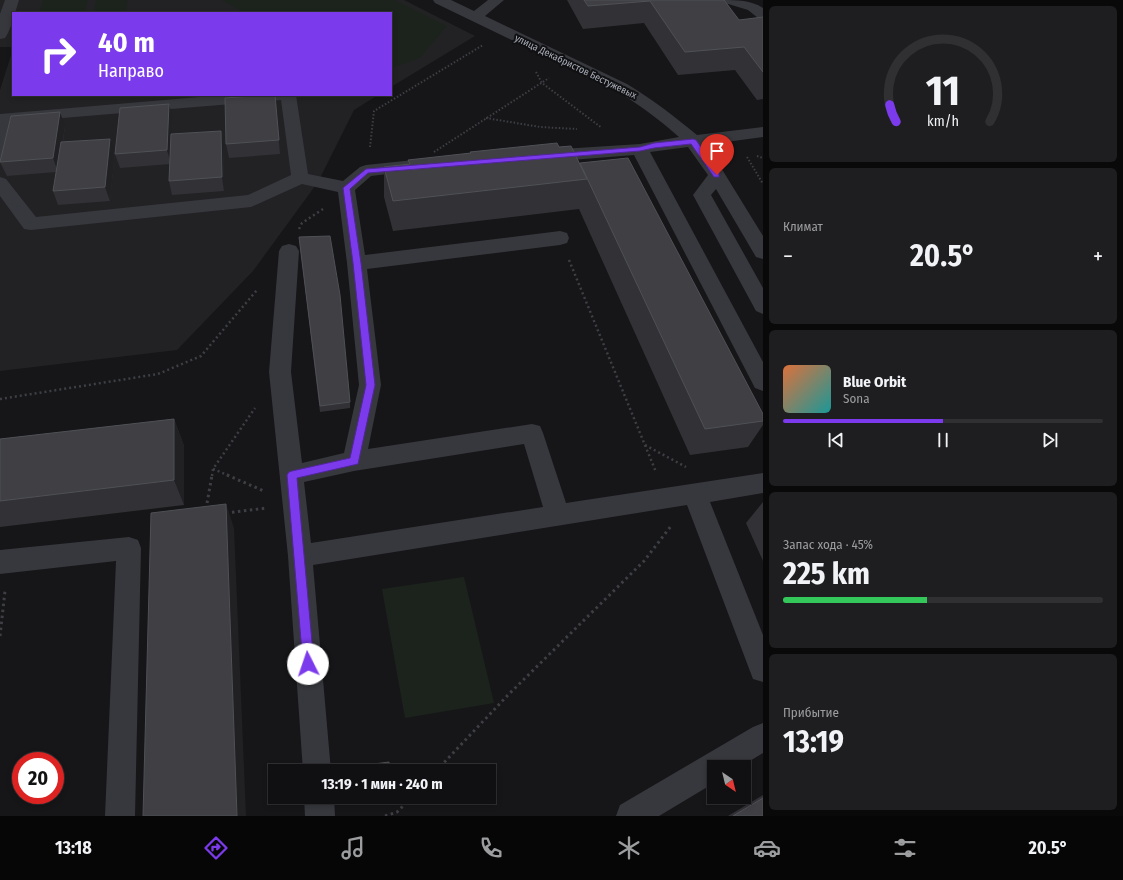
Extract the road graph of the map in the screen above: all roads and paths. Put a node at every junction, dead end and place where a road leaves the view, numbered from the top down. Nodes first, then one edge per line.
1 (12, 0) edge
2 (440, 0) edge
3 (497, 0) edge
4 (730, 0) edge
5 (763, 15) edge
6 (475, 17) junction
7 (0, 35) edge
8 (483, 44) dead end
9 (535, 70) dead end
10 (554, 73) dead end
11 (542, 83) junction
12 (270, 96) edge
13 (288, 96) edge
14 (3, 118) edge
15 (486, 118) junction
16 (582, 129) dead end
17 (597, 129) dead end
18 (763, 132) edge
19 (693, 141) junction
20 (640, 149) junction
21 (0, 156) edge
22 (530, 157) edge
23 (436, 164) edge
24 (412, 166) junction
25 (366, 171) junction
26 (717, 175) junction
27 (300, 178) junction
28 (0, 183) edge
29 (346, 191) junction
30 (560, 238) joint
31 (289, 251) junction
32 (763, 252) edge
33 (357, 263) junction
34 (763, 306) edge
35 (280, 372) junction
36 (763, 382) edge
37 (0, 399) edge
38 (354, 462) junction
39 (213, 468) junction
40 (292, 475) junction
41 (763, 483) edge
42 (695, 494) junction
43 (666, 498) junction
44 (295, 504) junction
45 (220, 514) edge
46 (204, 516) edge
47 (558, 516) junction
48 (300, 556) junction
49 (4, 561) edge
50 (0, 636) edge
51 (763, 669) edge
52 (763, 737) edge
53 (316, 764) edge
54 (443, 764) edge
55 (319, 804) edge
56 (405, 804) edge
57 (120, 816) edge
58 (320, 816) edge
59 (385, 816) edge
60 (631, 816) edge

1 - 7 street
2 - 6 street, улица Декабристов Бестужевых
3 - 6 street
4 - 5 street
6 - 19 street, улица Декабристов Бестужевых
8 - 25 path
9 - 11 path
10 - 11 path
11 - 15 path
11 - 17 path
12 - 14 street
13 - 27 street
14 - 21 street
15 - 16 path
15 - 24 path
18 - 19 street
19 - 20 street
19 - 26 street, улица Декабристов Бестужевых
20 - 22 street
20 - 36 street
23 - 24 street
24 - 25 street
25 - 29 street
26 - 32 street, улица Декабристов Бестужевых
26 - 34 street
27 - 28 street
27 - 29 street
29 - 31 path
29 - 33 street
30 - 33 street
30 - 43 path
31 - 35 street
31 - 37 path
33 - 38 street
35 - 39 path
35 - 40 street
38 - 40 street
38 - 47 street
39 - 44 path
39 - 46 path
40 - 44 street
41 - 42 street
42 - 43 street
42 - 51 street
42 - 54 path
43 - 47 street
44 - 45 path
44 - 48 street
47 - 48 street
48 - 53 street
49 - 50 path
49 - 57 street
52 - 60 street
55 - 58 street
56 - 59 path

